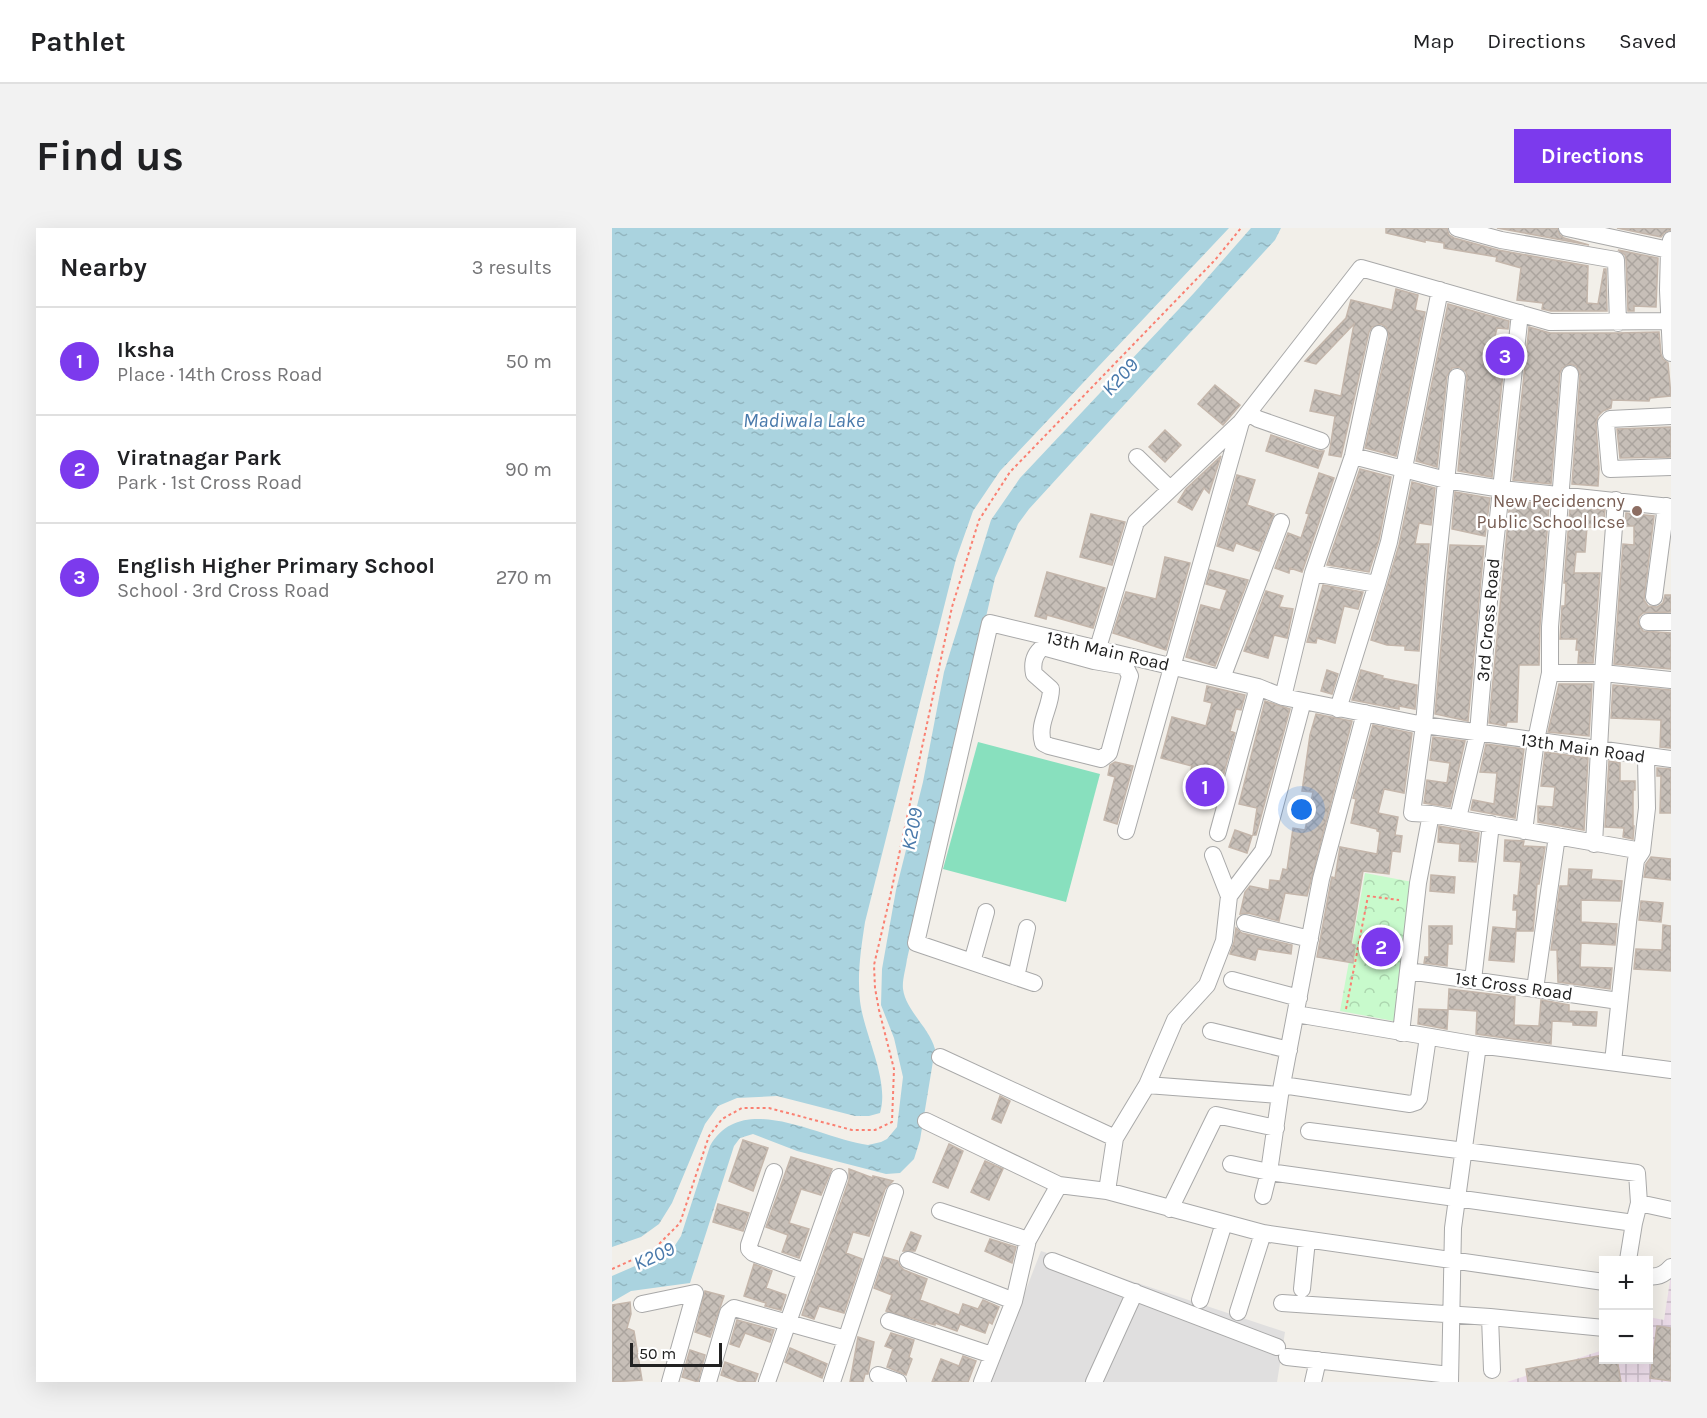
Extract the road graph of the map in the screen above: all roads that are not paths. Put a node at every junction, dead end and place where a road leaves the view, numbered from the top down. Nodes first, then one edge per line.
1 (1457, 228) edge
2 (1567, 228) edge
3 (1670, 245) edge
4 (1669, 290) edge
5 (1440, 291) junction
6 (1520, 313) junction
7 (1669, 321) junction
8 (1618, 323) junction
9 (1380, 334) dead end
10 (1671, 353) edge
11 (1570, 374) dead end
12 (1457, 377) dead end
13 (1671, 416) edge
14 (1244, 417) junction
15 (1321, 441) dead end
16 (1353, 456) junction
17 (1137, 457) dead end
18 (1671, 466) edge
19 (1403, 469) junction
20 (1446, 480) junction
21 (1170, 489) junction
22 (1502, 489) junction
23 (1560, 494) junction
24 (1616, 500) junction
25 (1668, 506) edge
26 (1281, 522) dead end
27 (1665, 562) edge
28 (1312, 573) junction
29 (1377, 584) junction
30 (1654, 597) dead end
31 (1648, 622) dead end
32 (1671, 622) edge
33 (1096, 655) junction
34 (1172, 667) junction
35 (1550, 673) junction
36 (1604, 673) junction
37 (1222, 678) junction
38 (1671, 680) edge
39 (1258, 687) junction
40 (1283, 697) junction
41 (1304, 701) junction
42 (1338, 709) junction
43 (1365, 713) junction
44 (1424, 725) junction
45 (1478, 733) junction
46 (1536, 740) junction
47 (1599, 750) junction
48 (1646, 757) junction
49 (1671, 759) edge
50 (1431, 814) junction
51 (1458, 818) junction
52 (1491, 824) junction
53 (1126, 831) dead end
54 (1524, 831) junction
55 (1218, 833) dead end
56 (1557, 836) junction
57 (1594, 844) junction
58 (1642, 851) junction
59 (1213, 855) dead end
60 (1229, 896) junction
61 (986, 912) dead end
62 (1245, 923) dead end
63 (1027, 928) dead end
64 (1310, 939) junction
65 (972, 962) junction
66 (1408, 971) junction
67 (1016, 977) junction
68 (1232, 980) dead end
69 (1473, 980) junction
70 (1034, 983) dead end
71 (1535, 989) junction
72 (1619, 1001) junction
73 (1297, 1006) junction
74 (1211, 1031) dead end
75 (1401, 1033) junction
76 (1428, 1037) junction
77 (1478, 1045) junction
78 (1289, 1050) junction
79 (940, 1057) dead end
80 (1613, 1062) junction
81 (1671, 1070) edge
82 (1147, 1084) junction
83 (1281, 1090) junction
84 (926, 1121) dead end
85 (1276, 1128) junction
86 (1309, 1131) dead end
87 (1115, 1138) junction
88 (1463, 1151) junction
89 (1231, 1164) dead end
90 (774, 1172) dead end
91 (1269, 1172) junction
92 (839, 1177) dead end
93 (1059, 1185) junction
94 (1107, 1191) junction
95 (895, 1192) dead end
96 (1263, 1196) dead end
97 (1457, 1198) junction
98 (1639, 1203) junction
99 (1170, 1209) junction
100 (1671, 1210) edge
101 (940, 1211) dead end
102 (1224, 1223) junction
103 (1634, 1223) junction
104 (1263, 1233) junction
105 (1028, 1240) junction
106 (1307, 1240) junction
107 (1629, 1256) edge
108 (908, 1260) dead end
109 (1052, 1261) dead end
110 (1453, 1262) junction
111 (1671, 1267) edge
112 (806, 1272) junction
113 (1653, 1277) edge
114 (1599, 1281) edge
115 (1302, 1289) dead end
116 (1135, 1292) junction
117 (1200, 1300) dead end
118 (1014, 1301) junction
119 (1282, 1303) dead end
120 (642, 1304) dead end
121 (1238, 1312) dead end
122 (1452, 1316) junction
123 (1490, 1317) junction
124 (889, 1321) dead end
125 (788, 1323) junction
126 (1599, 1328) edge
127 (846, 1339) junction
128 (992, 1355) junction
129 (1318, 1360) junction
130 (1492, 1370) dead end
131 (878, 1375) dead end
132 (1401, 1376) edge
133 (1450, 1378) edge
134 (670, 1382) edge
135 (708, 1382) edge
136 (767, 1382) edge
137 (832, 1382) edge
138 (898, 1382) edge
139 (982, 1382) edge
140 (1094, 1382) edge
141 (1313, 1382) edge

1 - 8 street
2 - 3 street
3 - 4 street
4 - 7 street
5 - 6 street
5 - 14 street
5 - 19 street
6 - 8 street
6 - 22 street, 3rd Cross Road
7 - 8 street
7 - 10 street
9 - 16 street
11 - 23 street
12 - 20 street
13 - 18 street
14 - 15 street
14 - 21 street
14 - 34 street
16 - 19 street
16 - 28 street
17 - 21 street
19 - 20 street
19 - 29 street
20 - 22 street
20 - 44 street
21 - 33 street
22 - 23 street
22 - 45 street, 3rd Cross Road
23 - 24 street
23 - 35 street
24 - 25 street
24 - 36 street
25 - 27 street
26 - 37 street
27 - 30 street
28 - 29 street
28 - 40 street
29 - 42 street
31 - 32 street
33 - 33 street
33 - 34 street, 13th Main Road
33 - 65 street, 13th Main Road
34 - 37 street, 13th Main Road
34 - 53 street
35 - 36 street
35 - 46 street
36 - 38 street
36 - 47 street
37 - 39 street, 13th Main Road
39 - 40 street, 13th Main Road
39 - 55 street
40 - 41 street, 13th Main Road
41 - 42 street, 13th Main Road
41 - 60 street
42 - 43 street, 13th Main Road
43 - 44 street, 13th Main Road
43 - 64 street
44 - 45 street, 13th Main Road
44 - 50 street
45 - 46 street, 13th Main Road
45 - 51 street, 3rd Cross Road
46 - 47 street, 13th Main Road
46 - 54 street
47 - 48 street, 13th Main Road
47 - 57 street
48 - 49 street, 13th Main Road
48 - 58 street
50 - 51 street
50 - 66 street
51 - 52 street
52 - 54 street
52 - 69 street
54 - 56 street
56 - 57 street
56 - 71 street
57 - 58 street
58 - 72 street
59 - 60 street
60 - 82 street
61 - 65 street
62 - 64 street
63 - 67 street
64 - 73 street
65 - 67 street, 13th Main Road
66 - 69 street, 1st Cross Road
66 - 75 street
67 - 70 street, 13th Main Road
68 - 73 street
69 - 71 street, 1st Cross Road
71 - 72 street, 1st Cross Road
72 - 80 street
73 - 75 street
73 - 78 street
74 - 78 street
75 - 76 street
76 - 77 street
76 - 83 street
77 - 80 street
77 - 88 street
78 - 83 street
79 - 87 street
80 - 81 street
82 - 83 street
82 - 87 street
83 - 85 street
84 - 93 street
85 - 91 street
85 - 99 street
86 - 88 street
87 - 94 street
88 - 97 street
88 - 98 street
89 - 91 street
90 - 112 street
91 - 96 street
91 - 97 street
92 - 112 street
93 - 94 street
93 - 105 street
94 - 99 street
95 - 127 street
97 - 103 street
97 - 110 street
98 - 100 street
98 - 103 street
99 - 102 street
101 - 105 street
102 - 104 street
102 - 117 street
103 - 107 street
104 - 106 street
104 - 121 street
105 - 118 street
106 - 110 street
106 - 115 street
108 - 118 street
109 - 116 street
110 - 114 street
110 - 122 street
111 - 113 street
112 - 125 street
116 - 129 street
116 - 140 street
118 - 128 street
119 - 122 street
120 - 134 street
122 - 123 street
122 - 133 street
123 - 126 street
123 - 130 street
124 - 128 street
125 - 127 street
125 - 135 street
125 - 136 street
127 - 137 street
128 - 139 street
129 - 132 street
129 - 141 street
131 - 138 street
132 - 133 street

